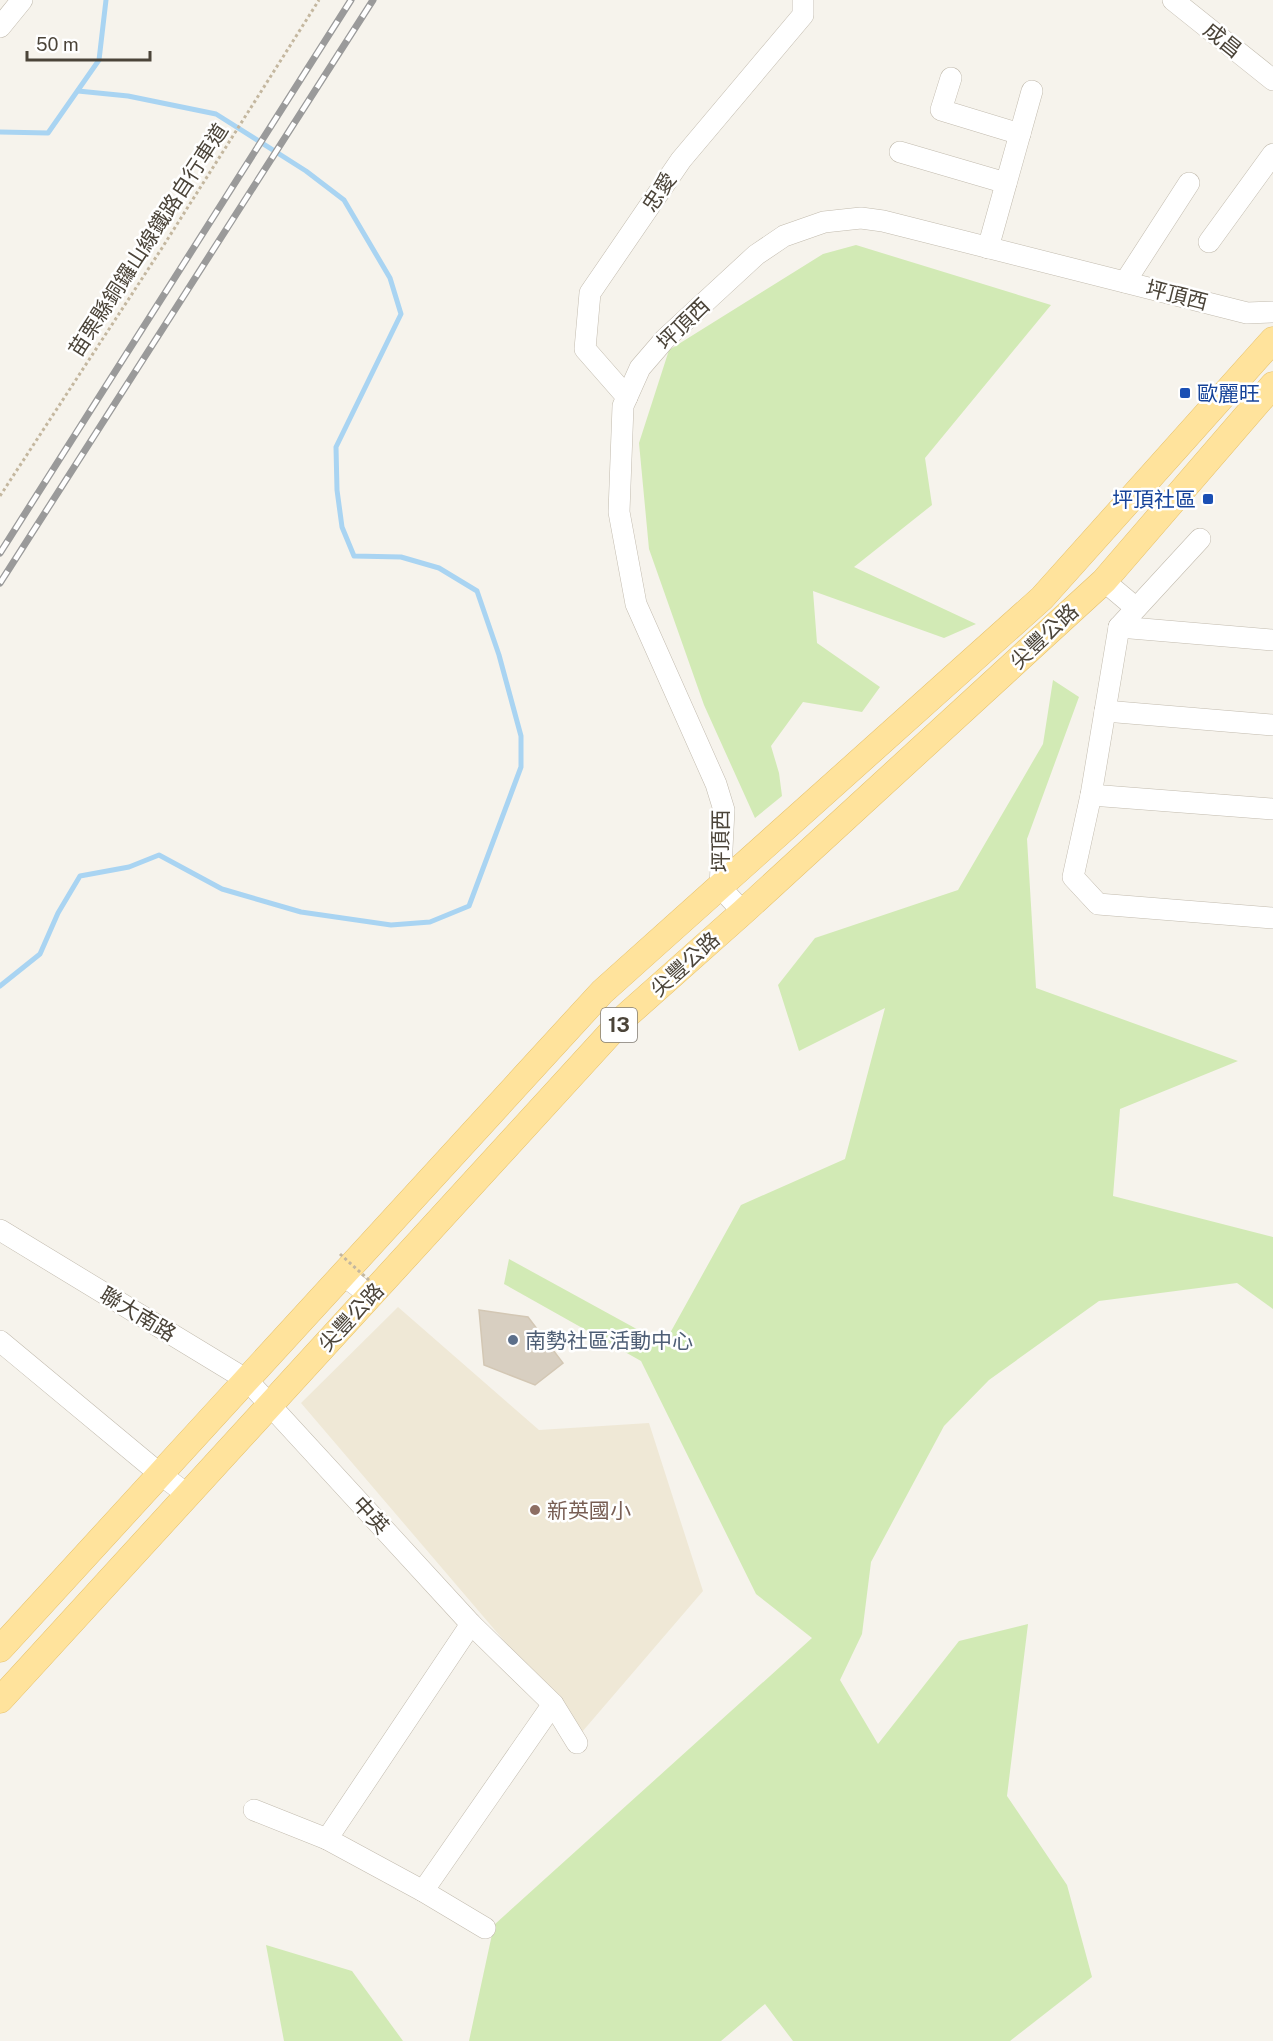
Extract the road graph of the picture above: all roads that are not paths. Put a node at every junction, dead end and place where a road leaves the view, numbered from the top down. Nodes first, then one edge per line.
1 (22, 0) edge
2 (803, 0) edge
3 (1173, 0) edge
4 (0, 27) edge
5 (951, 78) dead end
6 (1273, 80) edge
7 (1032, 91) dead end
8 (1020, 135) junction
9 (900, 152) dead end
10 (1273, 154) edge
11 (1006, 183) junction
12 (1189, 183) dead end
13 (1209, 242) dead end
14 (988, 248) junction
15 (1125, 282) junction
16 (1273, 312) edge
17 (1273, 340) edge
18 (1273, 385) edge
19 (627, 397) junction
20 (1200, 539) dead end
21 (1104, 581) junction
22 (1136, 608) junction
23 (1119, 627) junction
24 (1273, 640) edge
25 (1105, 711) junction
26 (1273, 725) edge
27 (1091, 795) junction
28 (1273, 809) edge
29 (720, 887) junction
30 (743, 912) junction
31 (1273, 918) edge
32 (0, 1230) edge
33 (341, 1265) junction
34 (380, 1297) junction
35 (0, 1341) edge
36 (247, 1380) junction
37 (270, 1405) junction
38 (160, 1474) junction
39 (188, 1495) junction
40 (471, 1624) junction
41 (0, 1649) edge
42 (0, 1700) edge
43 (554, 1704) junction
44 (577, 1743) dead end
45 (254, 1810) dead end
46 (327, 1839) junction
47 (423, 1891) junction
48 (485, 1928) dead end

1 - 4 street
2 - 19 street, 忠愛
3 - 6 street, 成昌
5 - 8 street
7 - 8 street
8 - 11 street
9 - 11 street
10 - 13 street
11 - 14 street
12 - 15 street
14 - 15 street, 坪頂西
14 - 19 street, 坪頂西
15 - 16 street, 坪頂西
17 - 29 main road, 尖豐公路 / 13
18 - 21 main road, 尖豐公路 / 13
19 - 29 street, 坪頂西
20 - 22 street
21 - 22 street
21 - 30 main road, 尖豐公路 / 13
22 - 23 street
23 - 24 street
23 - 25 street
25 - 26 street
25 - 27 street
27 - 28 street
27 - 31 street
29 - 30 street, 坪頂西
29 - 33 main road, 尖豐公路 / 13
30 - 34 main road, 尖豐公路 / 13
32 - 36 street, 聯大南路
33 - 34 street
33 - 36 main road, 尖豐公路 / 13
34 - 37 main road, 尖豐公路 / 13
35 - 38 street
36 - 37 street, 聯大南路
36 - 38 main road, 尖豐公路 / 13
37 - 39 main road, 尖豐公路 / 13
37 - 40 street, 中英
38 - 39 street
38 - 41 main road, 尖豐公路 / 13
39 - 42 main road, 尖豐公路 / 13
40 - 43 street, 中英
40 - 46 street
43 - 44 street, 中英
43 - 47 street
45 - 46 street
46 - 47 street
47 - 48 street

